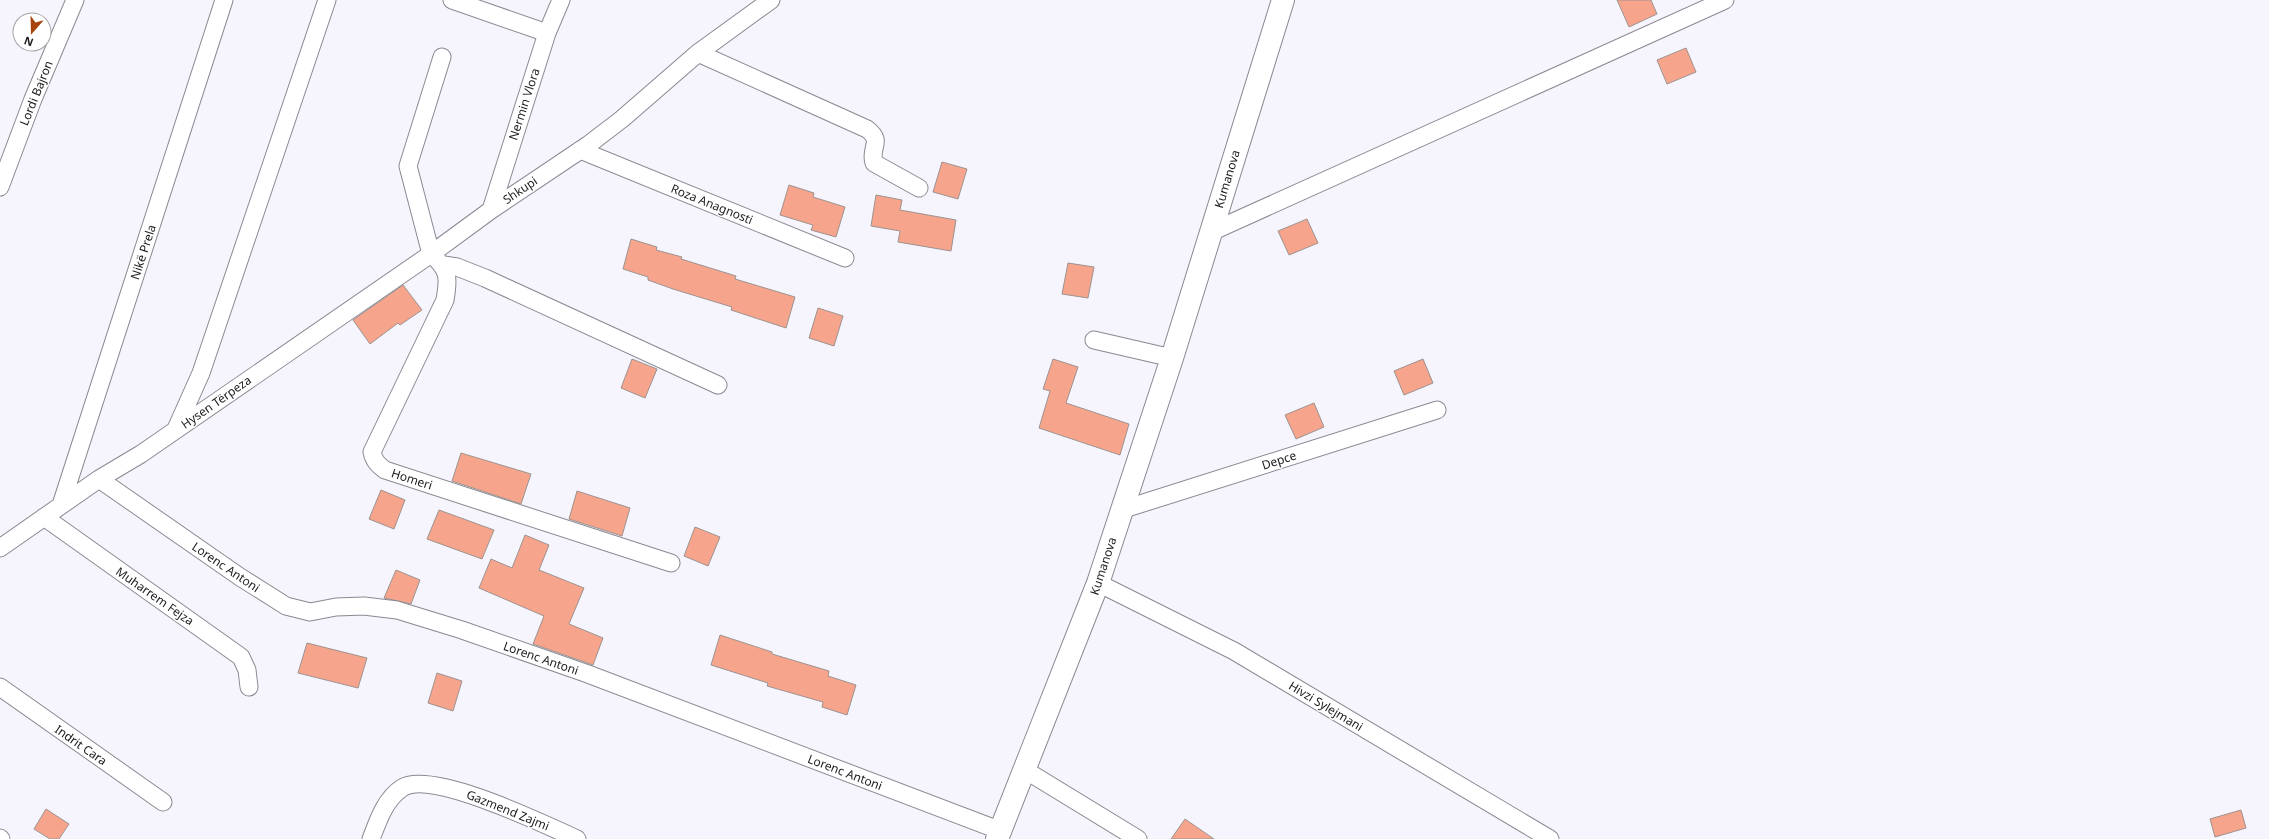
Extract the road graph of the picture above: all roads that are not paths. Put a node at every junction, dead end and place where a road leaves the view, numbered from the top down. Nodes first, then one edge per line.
1 (74, 0) edge
2 (224, 0) edge
3 (328, 0) edge
4 (452, 0) edge
5 (561, 0) edge
6 (770, 0) edge
7 (1283, 0) edge
8 (1725, 0) edge
9 (547, 33) junction
10 (698, 53) junction
11 (442, 57) dead end
12 (580, 150) junction
13 (0, 187) edge
14 (919, 188) dead end
15 (491, 210) junction
16 (1210, 232) junction
17 (431, 254) junction
18 (845, 258) dead end
19 (444, 265) junction
20 (1094, 340) dead end
21 (1172, 358) junction
22 (718, 385) dead end
23 (1437, 410) dead end
24 (175, 430) junction
25 (99, 479) junction
26 (61, 505) junction
27 (1121, 510) junction
28 (44, 517) junction
29 (0, 548) edge
30 (671, 563) dead end
31 (1098, 583) junction
32 (0, 687) edge
33 (249, 687) dead end
34 (1025, 770) junction
35 (163, 802) dead end
36 (999, 835) edge
37 (371, 839) edge
38 (577, 839) edge
39 (1138, 839) edge
40 (1550, 839) edge

1 - 13 street, Lordi Bajron
2 - 26 street, Nikë Prela
3 - 24 street
4 - 9 street
5 - 9 street, Nermin Vlora
6 - 10 street, Shkupi
7 - 16 main road, Kumanova
8 - 16 street
9 - 15 street, Nermin Vlora
10 - 12 street, Shkupi
10 - 14 street
11 - 17 street
12 - 15 street, Shkupi
12 - 18 street, Roza Anagnosti
15 - 17 street, Shkupi
16 - 21 main road, Kumanova
17 - 19 street
17 - 24 street, Hysen Tërpeza
19 - 22 street
19 - 30 street, Homeri
20 - 21 street
21 - 27 main road, Kumanova
23 - 27 street, Depce
24 - 25 street, Hysen Tërpeza
25 - 26 street, Hysen Tërpeza
25 - 36 street, Lorenc Antoni
26 - 28 street, Hysen Tërpeza
27 - 31 main road, Kumanova
28 - 29 street, Hysen Tërpeza
28 - 33 street, Muharrem Fejza
31 - 34 main road, Kumanova
31 - 40 street, Hivzi Sylejmani
32 - 35 street, Indrit Cara
34 - 36 main road, Kumanova
34 - 39 street
37 - 38 street, Gazmend Zajmi

